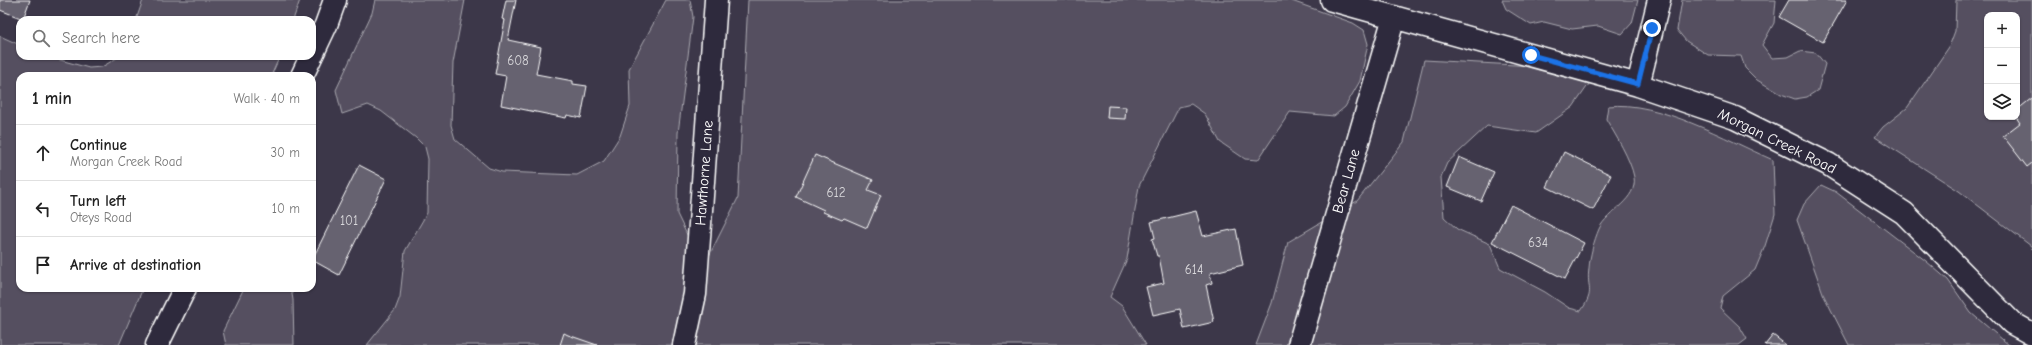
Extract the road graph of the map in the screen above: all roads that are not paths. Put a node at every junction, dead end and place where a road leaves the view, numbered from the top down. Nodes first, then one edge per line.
1 (335, 0) edge
2 (716, 0) edge
3 (1332, 0) edge
4 (1659, 0) edge
5 (1394, 18) junction
6 (316, 46) edge
7 (310, 60) edge
8 (304, 72) edge
9 (1638, 84) junction
10 (183, 292) edge
11 (2032, 334) edge
12 (157, 345) edge
13 (684, 345) edge
14 (1299, 345) edge

1 - 6 street
2 - 13 street, Hawthorne Lane
3 - 5 street, Morgan Creek Road
4 - 9 street
5 - 9 street, Morgan Creek Road
5 - 14 street, Bear Lane
7 - 8 street
9 - 11 street, Morgan Creek Road
10 - 12 street

